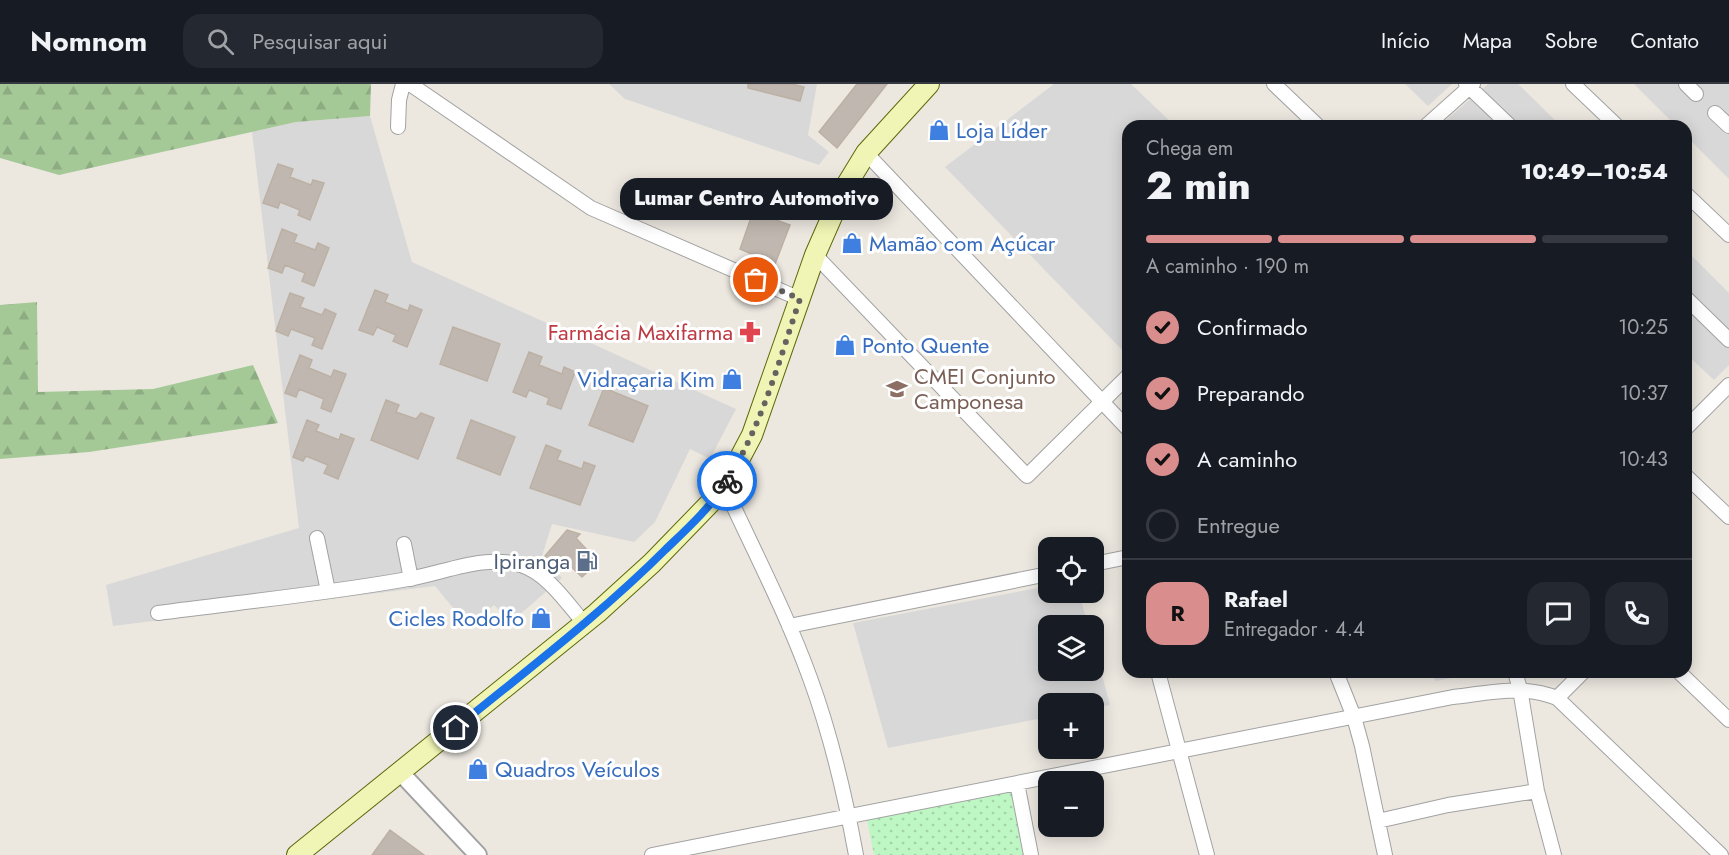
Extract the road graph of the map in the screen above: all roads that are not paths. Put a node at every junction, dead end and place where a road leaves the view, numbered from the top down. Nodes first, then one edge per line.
1 (403, 84) edge
2 (410, 84) edge
3 (929, 84) edge
4 (1274, 84) edge
5 (1573, 84) edge
6 (1686, 84) edge
7 (1469, 85) edge
8 (1696, 94) dead end
9 (1715, 113) dead end
10 (1312, 120) edge
11 (1432, 120) edge
12 (1504, 120) edge
13 (1611, 120) edge
14 (1729, 126) edge
15 (398, 127) dead end
16 (866, 153) junction
17 (1692, 200) edge
18 (1729, 236) edge
19 (815, 255) junction
20 (800, 299) junction
21 (1692, 304) edge
22 (1729, 340) edge
23 (1122, 382) edge
24 (1729, 385) edge
25 (1102, 402) junction
26 (1692, 422) edge
27 (1122, 423) edge
28 (1692, 482) edge
29 (724, 486) junction
30 (1729, 517) edge
31 (317, 538) dead end
32 (404, 544) dead end
33 (1122, 561) edge
34 (1104, 563) edge
35 (1038, 576) edge
36 (411, 579) junction
37 (328, 591) junction
38 (158, 614) dead end
39 (584, 623) junction
40 (789, 626) junction
41 (1160, 678) edge
42 (1338, 678) edge
43 (1517, 678) edge
44 (1577, 678) edge
45 (1685, 678) edge
46 (1520, 689) junction
47 (1557, 698) junction
48 (1354, 717) junction
49 (1729, 720) edge
50 (1179, 751) junction
51 (400, 772) junction
52 (1017, 783) junction
53 (1537, 791) junction
54 (849, 816) junction
55 (1378, 821) junction
56 (297, 855) edge
57 (478, 855) edge
58 (652, 855) edge
59 (856, 855) edge
60 (1031, 855) edge
61 (1207, 855) edge
62 (1385, 855) edge
63 (1554, 855) edge
64 (1721, 855) edge

1 - 15 street
2 - 20 street
3 - 16 main road
4 - 10 street
5 - 13 street
6 - 8 street
7 - 11 street
7 - 12 street
9 - 14 street
16 - 19 main road
16 - 25 street
17 - 18 street
19 - 20 main road
19 - 25 street
20 - 29 main road
21 - 22 street
23 - 25 street
24 - 26 street
25 - 27 street
28 - 30 street
29 - 39 main road
29 - 40 street
31 - 37 street
32 - 36 street
33 - 34 street
35 - 40 street
36 - 37 street
36 - 39 street
37 - 38 street
39 - 51 main road
40 - 54 street
41 - 50 street
42 - 48 street
43 - 46 street
44 - 47 street
45 - 49 street
46 - 47 street
46 - 48 street
46 - 53 street
47 - 64 street
48 - 50 street
48 - 55 street
50 - 52 street
50 - 61 street
51 - 56 main road
51 - 57 street
52 - 54 street
52 - 60 street
53 - 55 street
53 - 63 street
54 - 58 street
54 - 59 street
55 - 62 street

